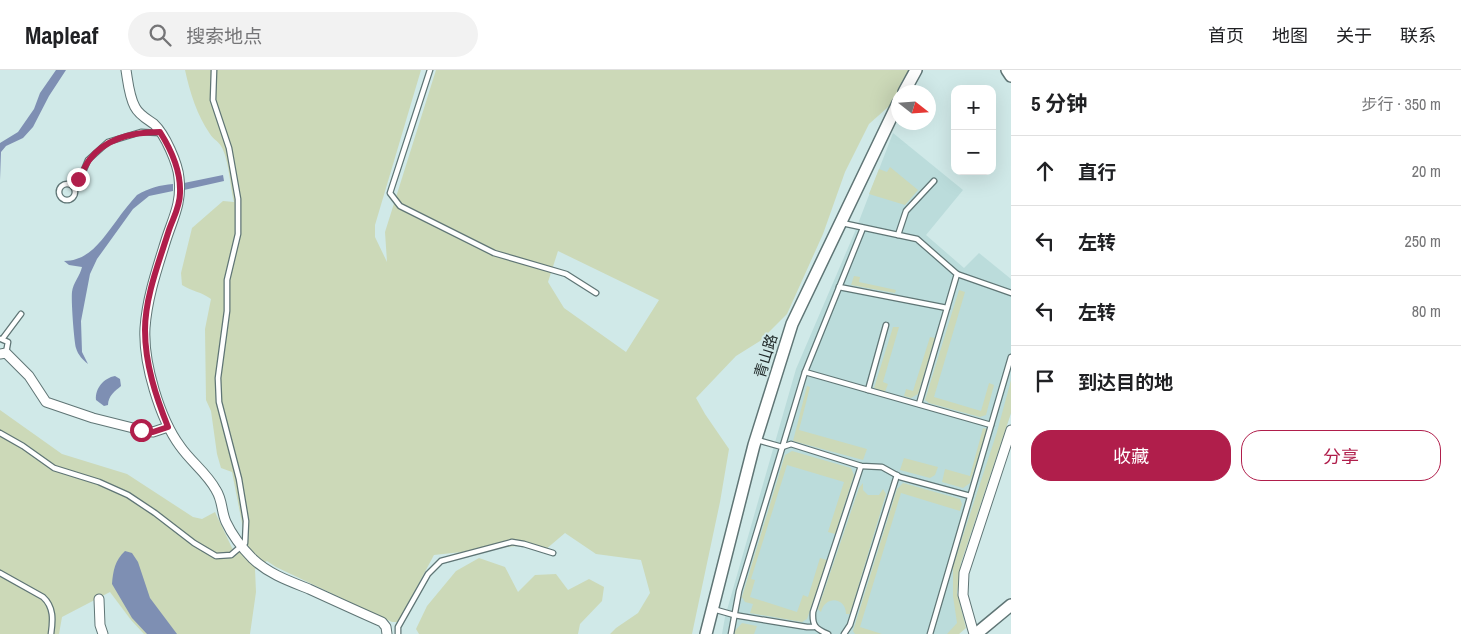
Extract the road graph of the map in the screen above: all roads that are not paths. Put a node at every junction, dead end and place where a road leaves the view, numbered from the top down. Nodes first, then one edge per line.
1 (126, 70) edge
2 (214, 70) edge
3 (430, 70) edge
4 (916, 70) edge
5 (1007, 70) edge
6 (1011, 76) edge
7 (908, 85) edge
8 (891, 117) edge
9 (160, 132) junction
10 (934, 181) dead end
11 (72, 185) dead end
12 (839, 222) junction
13 (864, 228) junction
14 (898, 235) junction
15 (957, 274) junction
16 (839, 286) junction
17 (596, 293) dead end
18 (1011, 293) edge
19 (946, 308) junction
20 (21, 314) dead end
21 (886, 325) dead end
22 (2, 339) edge
23 (3, 353) edge
24 (1011, 357) edge
25 (805, 372) junction
26 (868, 390) junction
27 (918, 404) junction
28 (991, 425) junction
29 (168, 427) junction
30 (1011, 430) edge
31 (0, 433) edge
32 (756, 440) junction
33 (782, 447) junction
34 (862, 466) junction
35 (897, 475) junction
36 (970, 496) junction
37 (242, 547) junction
38 (553, 553) dead end
39 (0, 573) edge
40 (99, 599) dead end
41 (1011, 605) edge
42 (712, 608) junction
43 (734, 615) junction
44 (814, 627) junction
45 (51, 634) edge
46 (103, 634) edge
47 (387, 634) edge
48 (398, 634) edge
49 (706, 634) edge
50 (730, 634) edge
51 (826, 634) edge
52 (845, 634) edge
53 (930, 634) edge
54 (975, 634) edge

1 - 9 street
2 - 37 lane
3 - 17 lane
4 - 7 street
5 - 6 street
8 - 12 street, 青山路
9 - 11 lane
9 - 29 street
10 - 14 lane
12 - 13 lane
12 - 32 street, 青山路
13 - 14 lane
13 - 16 lane
14 - 15 lane
15 - 18 lane
15 - 19 lane
16 - 19 lane
16 - 25 lane
19 - 27 lane
20 - 22 lane
21 - 26 lane
22 - 23 lane
23 - 29 street
24 - 28 lane
25 - 26 lane
25 - 33 lane
26 - 27 lane
27 - 28 lane
28 - 36 lane
29 - 37 street
30 - 54 street
31 - 37 lane
32 - 33 lane
32 - 42 street, 青山路
33 - 34 lane
33 - 43 lane
34 - 35 lane
34 - 44 lane
35 - 36 lane
35 - 52 lane
36 - 53 lane
37 - 47 street
38 - 48 lane
39 - 45 lane
40 - 46 street
41 - 54 street
42 - 43 lane
42 - 49 street, 青山路
43 - 44 lane
43 - 50 lane
44 - 51 lane

